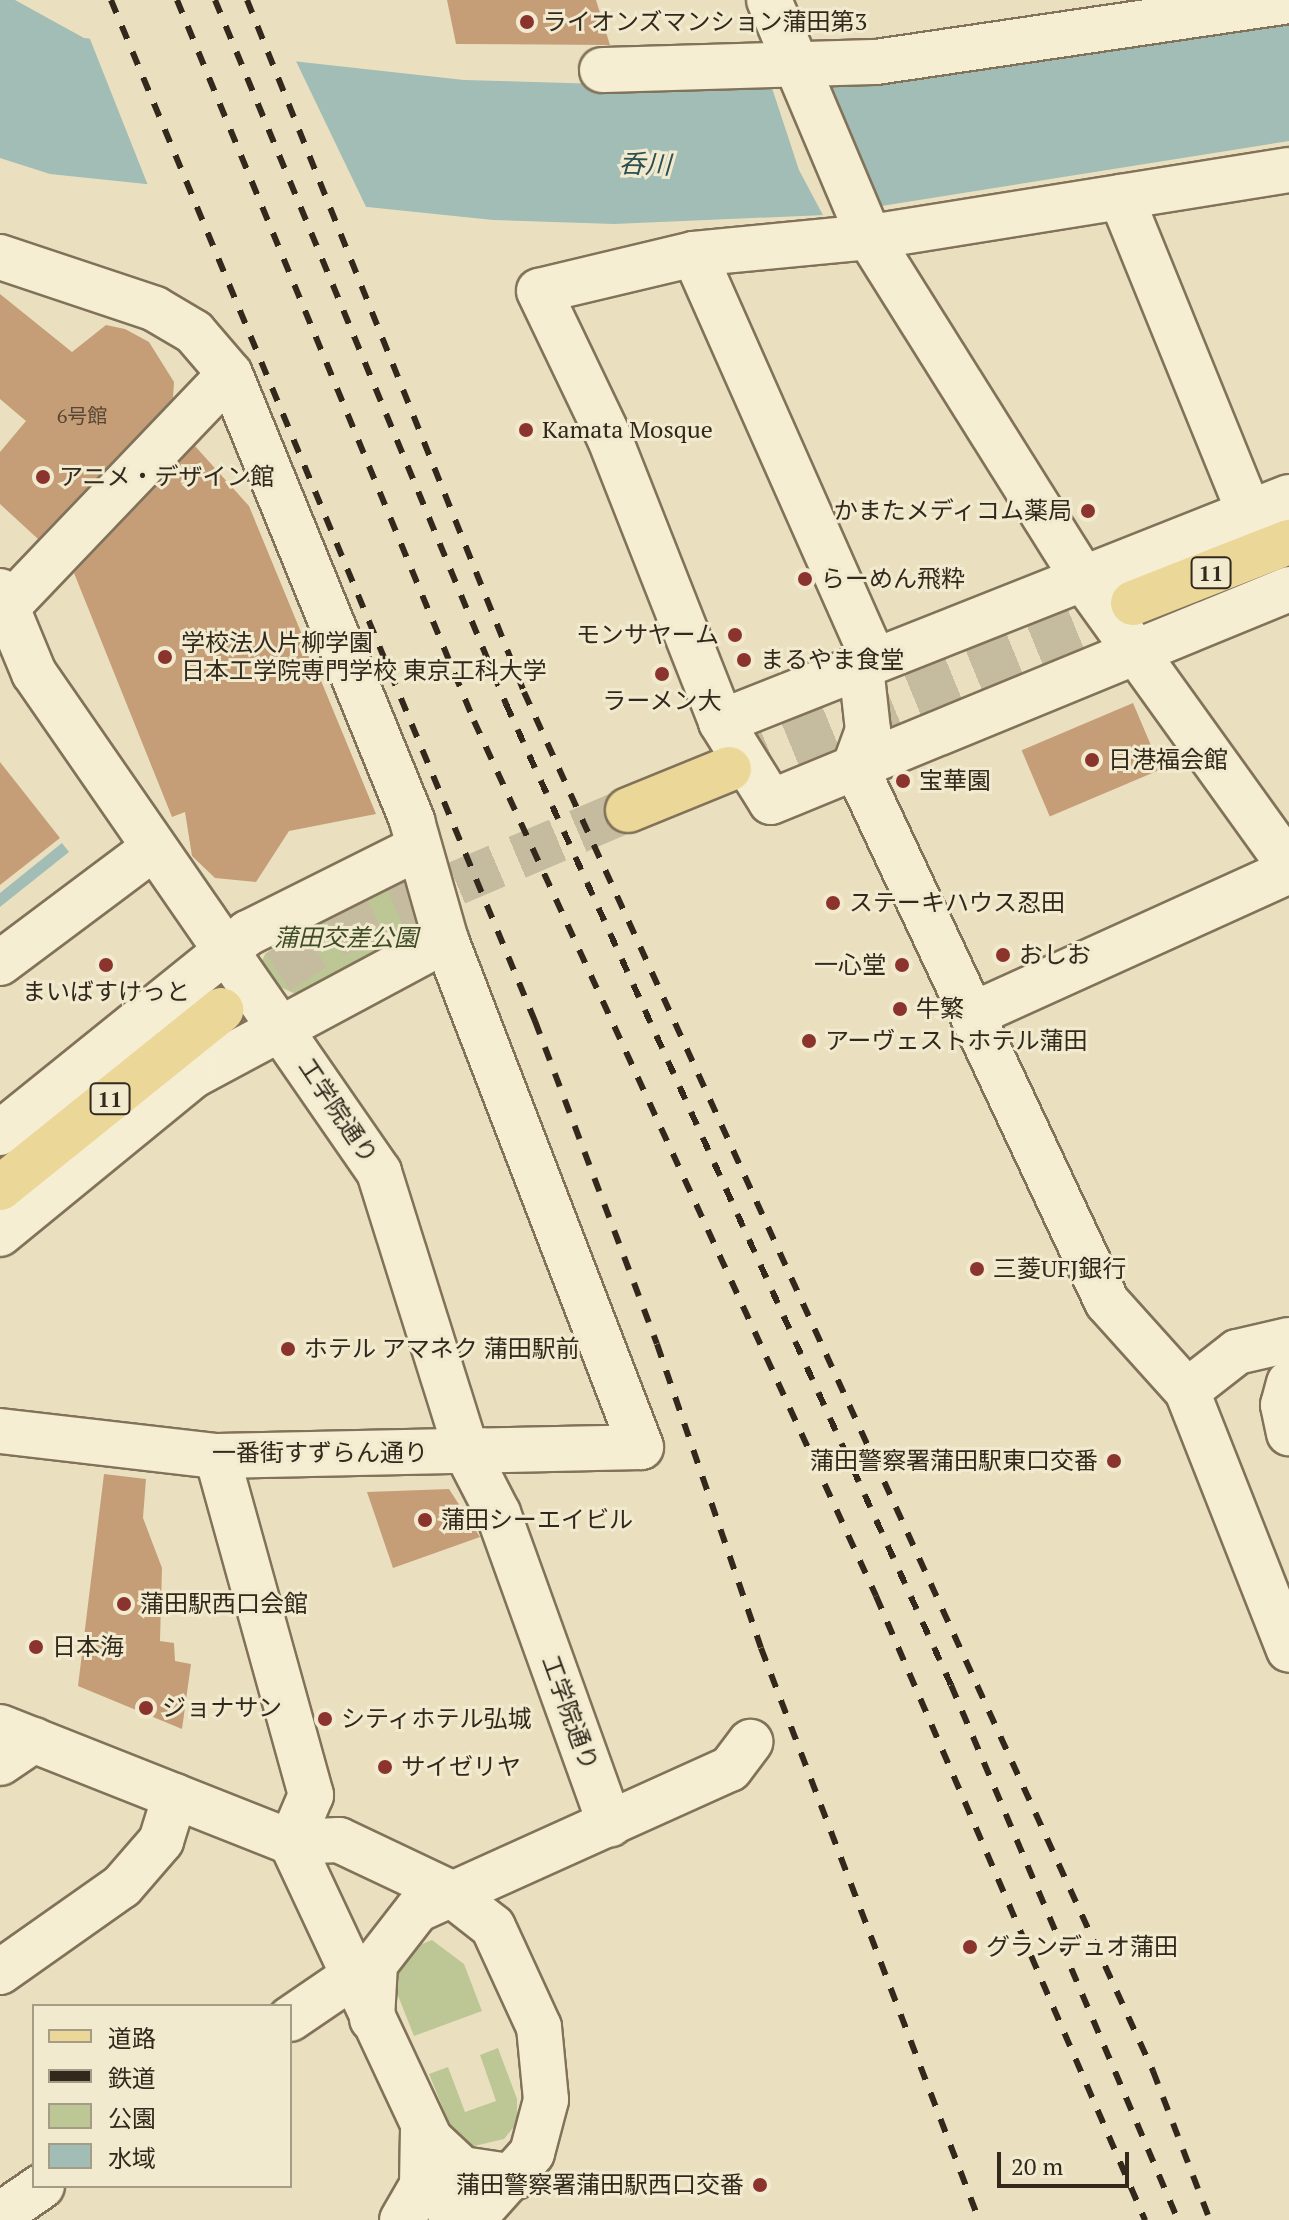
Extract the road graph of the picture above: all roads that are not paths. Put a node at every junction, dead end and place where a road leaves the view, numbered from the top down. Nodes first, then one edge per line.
1 (769, 0) edge
2 (1289, 1) edge
3 (602, 70) dead end
4 (794, 74) junction
5 (1289, 170) edge
6 (1121, 197) junction
7 (865, 227) junction
8 (694, 254) junction
9 (0, 257) edge
10 (230, 374) junction
11 (1289, 497) edge
12 (1249, 513) junction
13 (1289, 542) edge
14 (1082, 577) junction
15 (1289, 589) edge
16 (5, 598) edge
17 (1133, 603) tunnel mouth
18 (1135, 653) junction
19 (861, 667) junction
20 (721, 722) junction
21 (855, 765) junction
22 (729, 769) tunnel mouth
23 (628, 810) tunnel mouth
24 (154, 848) junction
25 (416, 849) junction
26 (1289, 868) edge
27 (446, 940) junction
28 (225, 950) junction
29 (0, 963) edge
30 (221, 1010) tunnel mouth
31 (974, 1014) junction
32 (278, 1025) junction
33 (3, 1125) edge
34 (0, 1188) edge
35 (0, 1234) edge
36 (1289, 1340) edge
37 (1289, 1383) edge
38 (1187, 1391) junction
39 (0, 1431) edge
40 (1289, 1433) edge
41 (467, 1453) junction
42 (217, 1456) junction
43 (1289, 1650) edge
44 (750, 1742) dead end
45 (11, 1743) edge
46 (175, 1796) junction
47 (610, 1824) junction
48 (291, 1842) junction
49 (447, 1891) junction
50 (0, 1972) edge
51 (350, 1978) junction
52 (292, 2018) edge
53 (372, 2019) junction
54 (423, 2127) junction
55 (515, 2177) junction
56 (39, 2188) edge
57 (0, 2215) edge
58 (402, 2220) edge
59 (452, 2220) edge
60 (472, 2220) edge

1 - 4 street
2 - 4 street
3 - 4 street
4 - 7 street
5 - 6 street
6 - 7 street
6 - 12 street
7 - 8 street
7 - 14 street
8 - 19 street
8 - 20 street
9 - 10 street
10 - 16 street
10 - 25 street
11 - 12 street
12 - 14 street
13 - 17 main road, 11
14 - 18 street
14 - 19 street
15 - 18 street
16 - 24 street, 工学院通り
18 - 21 street
18 - 26 street
19 - 20 street
19 - 21 street
20 - 21 street
21 - 31 street
22 - 23 main road
24 - 28 street, 工学院通り
24 - 29 street
25 - 27 street
25 - 28 street
26 - 31 street
27 - 32 street
27 - 41 street, 一番街すずらん通り
28 - 32 street, 工学院通り
28 - 33 street
30 - 34 main road, 11
31 - 38 street
32 - 35 street
32 - 41 street, 工学院通り
36 - 38 street
37 - 40 street
38 - 43 street
39 - 42 street, 一番街すずらん通り
41 - 42 street, 一番街すずらん通り
41 - 47 street, 工学院通り
42 - 48 street
44 - 47 street
45 - 46 street
46 - 48 street
46 - 50 street
47 - 49 street
48 - 49 street
48 - 51 street
49 - 53 street
49 - 55 street
51 - 52 street
51 - 53 street
53 - 54 street
54 - 55 street
54 - 58 street
54 - 59 street
55 - 60 street
56 - 57 street

